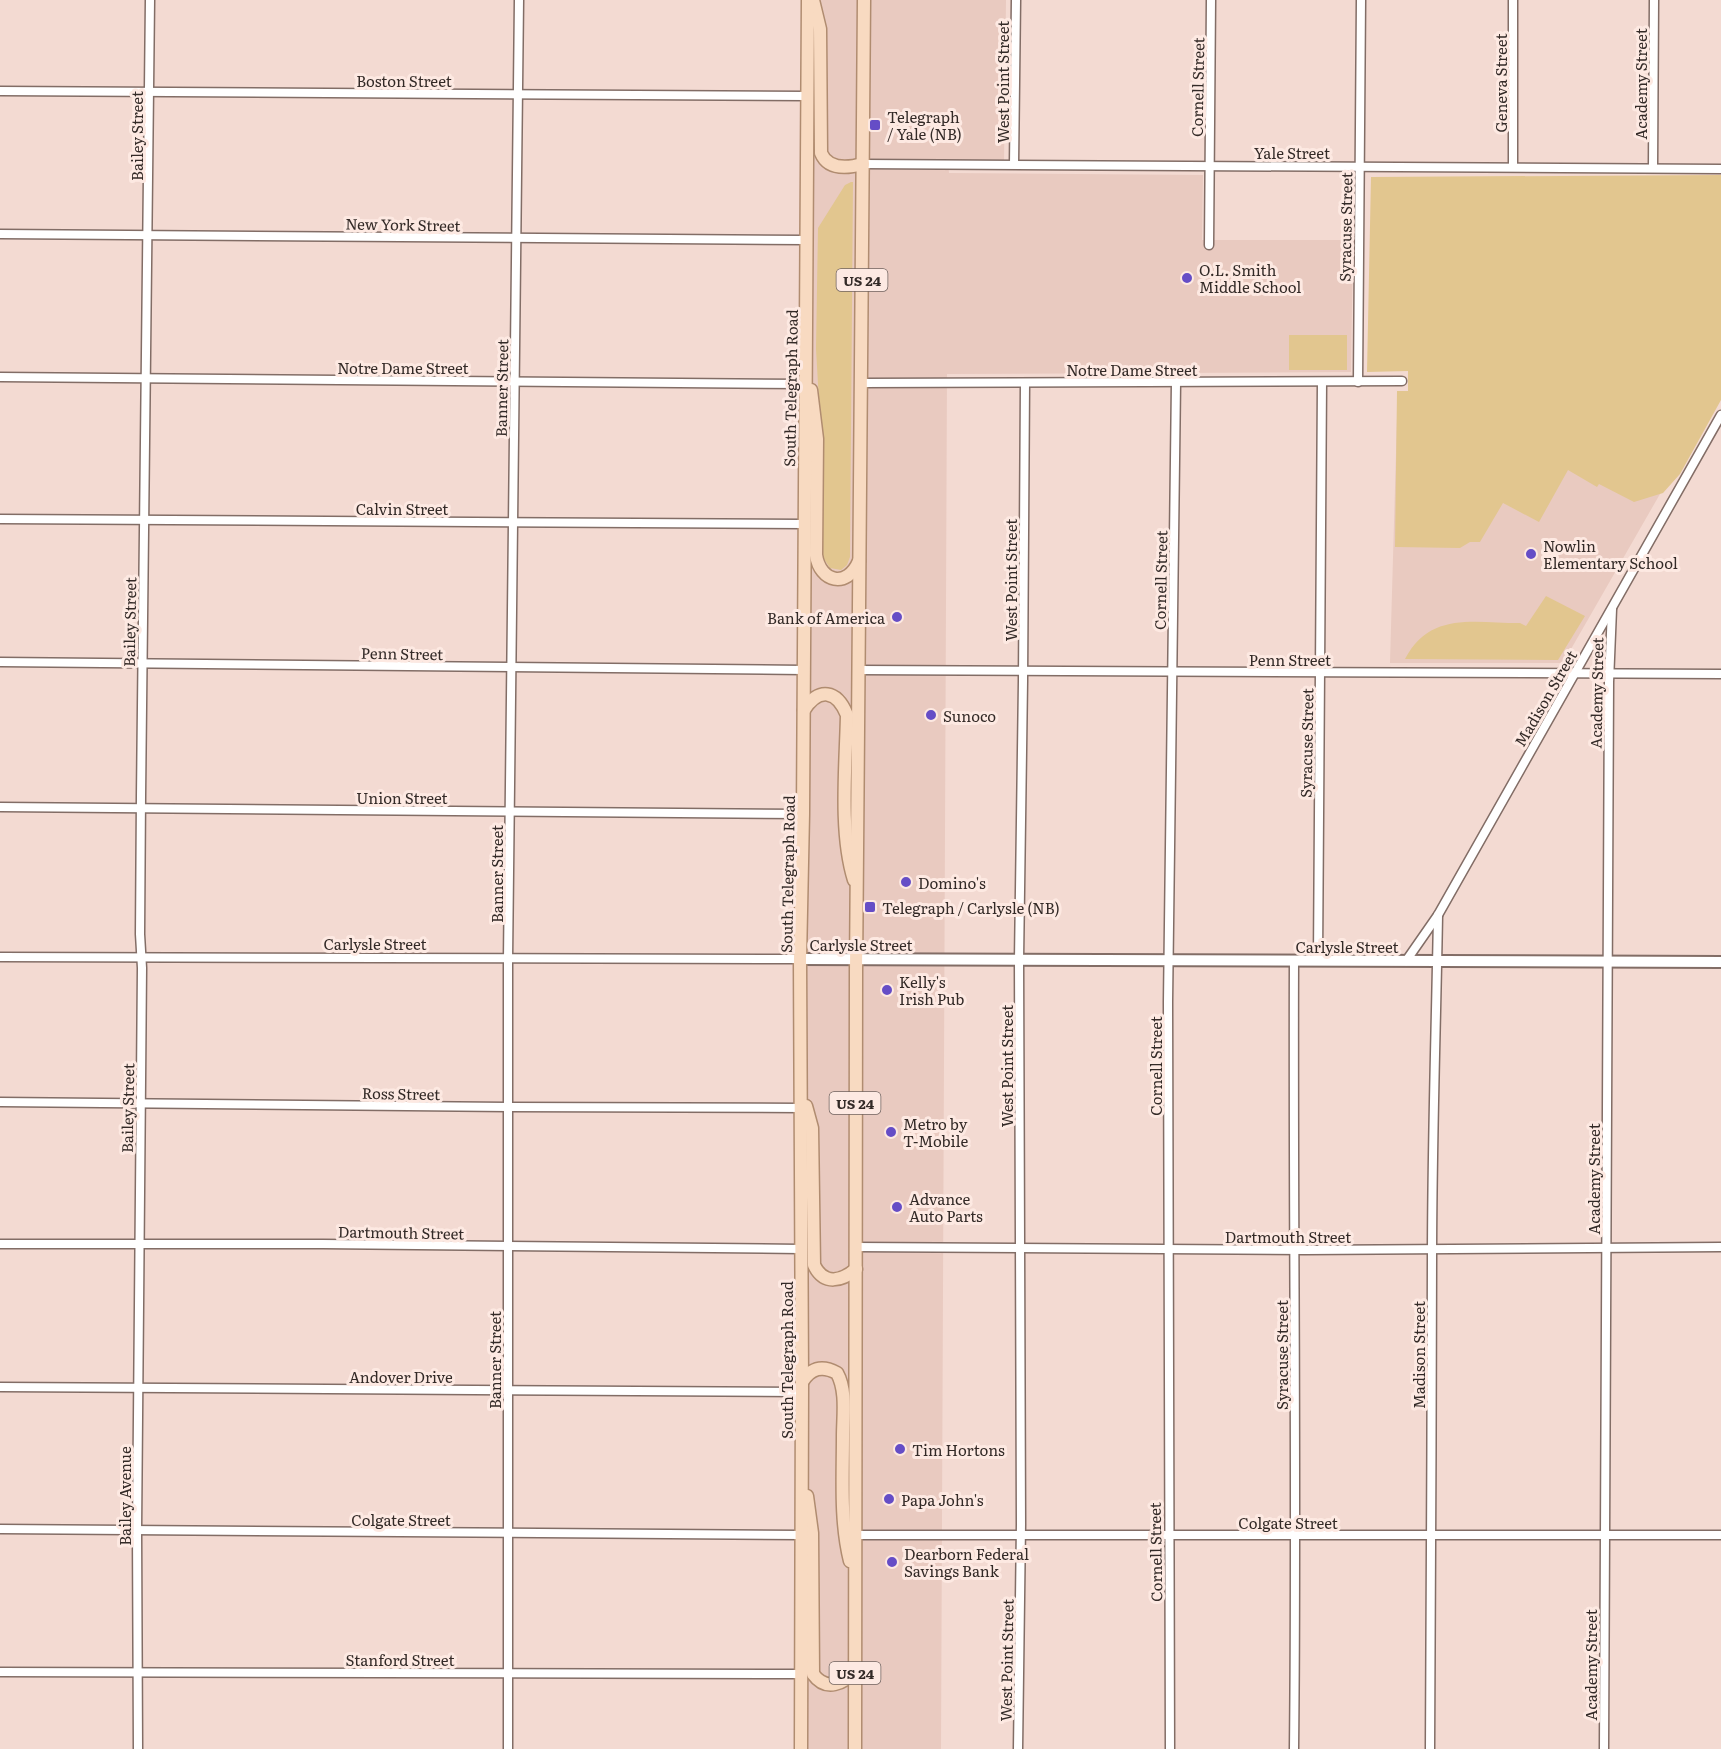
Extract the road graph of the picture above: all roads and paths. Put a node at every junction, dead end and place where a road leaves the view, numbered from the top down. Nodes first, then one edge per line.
1 (150, 0) edge
2 (519, 0) edge
3 (808, 0) edge
4 (813, 0) edge
5 (864, 0) edge
6 (1016, 0) edge
7 (1211, 0) edge
8 (1361, 0) edge
9 (1513, 0) edge
10 (1654, 0) edge
11 (0, 91) edge
12 (150, 92) junction
13 (518, 94) junction
14 (807, 96) junction
15 (863, 164) junction
16 (1014, 164) junction
17 (1209, 165) junction
18 (1360, 166) junction
19 (1513, 167) junction
20 (1653, 168) junction
21 (1721, 169) edge
22 (0, 234) edge
23 (148, 235) junction
24 (516, 238) junction
25 (806, 240) junction
26 (1209, 245) dead end
27 (805, 362) junction
28 (0, 377) edge
29 (145, 378) junction
30 (515, 381) junction
31 (1402, 381) dead end
32 (1322, 382) junction
33 (1358, 382) junction
34 (861, 383) junction
35 (1025, 383) junction
36 (1176, 383) junction
37 (805, 384) junction
38 (1721, 415) edge
39 (0, 519) edge
40 (144, 520) junction
41 (513, 522) junction
42 (804, 524) junction
43 (859, 560) junction
44 (1612, 609) junction
45 (0, 663) edge
46 (142, 664) junction
47 (512, 668) junction
48 (804, 670) junction
49 (858, 670) junction
50 (1173, 671) junction
51 (1023, 672) junction
52 (1320, 672) junction
53 (1574, 673) junction
54 (1609, 674) junction
55 (1721, 674) edge
56 (804, 710) junction
57 (0, 807) edge
58 (141, 808) junction
59 (510, 811) junction
60 (803, 814) junction
61 (857, 890) junction
62 (1438, 915) junction
63 (0, 957) edge
64 (141, 957) junction
65 (508, 959) junction
66 (800, 959) junction
67 (856, 959) junction
68 (1019, 960) junction
69 (1169, 960) junction
70 (1294, 960) junction
71 (1318, 960) junction
72 (1406, 961) junction
73 (1436, 961) junction
74 (1608, 961) junction
75 (1721, 962) edge
76 (801, 1089) junction
77 (0, 1102) edge
78 (140, 1103) junction
79 (508, 1107) junction
80 (802, 1108) junction
81 (0, 1244) edge
82 (138, 1244) junction
83 (508, 1247) junction
84 (855, 1247) junction
85 (1020, 1247) junction
86 (1721, 1247) edge
87 (1432, 1248) junction
88 (1606, 1248) junction
89 (801, 1249) junction
90 (1168, 1249) junction
91 (1294, 1249) junction
92 (856, 1269) junction
93 (0, 1387) edge
94 (802, 1387) junction
95 (139, 1388) junction
96 (508, 1389) junction
97 (801, 1475) junction
98 (0, 1529) edge
99 (137, 1530) junction
100 (507, 1533) junction
101 (801, 1535) junction
102 (855, 1535) junction
103 (1020, 1535) junction
104 (1168, 1535) junction
105 (1296, 1535) junction
106 (1432, 1535) junction
107 (1721, 1535) edge
108 (1605, 1536) junction
109 (855, 1583) junction
110 (855, 1670) junction
111 (0, 1672) edge
112 (138, 1672) junction
113 (508, 1672) junction
114 (800, 1674) junction
115 (138, 1749) edge
116 (508, 1749) edge
117 (801, 1749) edge
118 (855, 1749) edge
119 (1018, 1749) edge
120 (1170, 1749) edge
121 (1294, 1749) edge
122 (1430, 1749) edge
123 (1604, 1749) edge

1 - 12 street, Bailey Street
2 - 13 street, Banner Street
3 - 14 main road, South Telegraph Road
4 - 15 main road
5 - 15 main road, US 24
6 - 16 street, West Point Street
7 - 17 street, Cornell Street
8 - 18 street, Syracuse Street
9 - 19 street, Geneva Street
10 - 20 street, Academy Street
11 - 12 street, Boston Street
12 - 13 street, Boston Street
12 - 23 street, Bailey Street
13 - 14 street, Boston Street
13 - 24 street, Banner Street
14 - 25 main road, South Telegraph Road
15 - 16 street, Yale Street
15 - 34 main road, US 24
16 - 17 street, Yale Street
17 - 18 street, Yale Street
17 - 26 street, Cornell Street
18 - 19 street, Yale Street
18 - 33 street, Syracuse Street
19 - 20 street, Yale Street
20 - 21 street, Yale Street
22 - 23 street, New York Street
23 - 24 street, New York Street
23 - 29 street, Bailey Street
24 - 25 street, New York Street
24 - 30 street, Banner Street
25 - 27 main road, South Telegraph Road
27 - 37 main road, South Telegraph Road
27 - 43 main road
28 - 29 street, Notre Dame Street
29 - 30 street, Notre Dame Street
29 - 40 street, Bailey Street
30 - 37 street, Notre Dame Street
30 - 41 street, Banner Street
31 - 33 street, Notre Dame Street
32 - 33 street, Notre Dame Street
32 - 36 street, Notre Dame Street
32 - 52 street, Syracuse Street
34 - 35 street, Notre Dame Street
34 - 43 main road, US 24
35 - 36 street, Notre Dame Street
35 - 51 street, West Point Street
36 - 50 street, Cornell Street
37 - 42 main road, South Telegraph Road
38 - 44 street, Madison Street
39 - 40 street, Calvin Street
40 - 41 street, Calvin Street
40 - 46 street, Bailey Street
41 - 42 street, Calvin Street
41 - 47 street, Banner Street
42 - 48 main road, South Telegraph Road
43 - 49 main road, US 24
44 - 53 street, Madison Street
44 - 54 street, Academy Street
45 - 46 street, Penn Street
46 - 47 street, Penn Street
46 - 58 street, Bailey Street
47 - 48 street, Penn Street
47 - 59 street, Banner Street
48 - 56 main road, South Telegraph Road
49 - 51 street, Penn Street
49 - 61 main road, US 24
50 - 51 street, Penn Street
50 - 52 street, Penn Street
50 - 69 street, Cornell Street
51 - 68 street, West Point Street
52 - 53 street, Penn Street
52 - 71 street, Syracuse Street
53 - 54 street, Penn Street
53 - 62 street, Madison Street
54 - 55 street, Penn Street
54 - 74 street, Academy Street
56 - 60 main road, South Telegraph Road
56 - 61 main road
57 - 58 street, Union Street
58 - 59 street, Union Street
58 - 64 street, Bailey Street
59 - 60 street, Union Street
59 - 65 street, Banner Street
60 - 66 main road, South Telegraph Road
61 - 67 main road, US 24
62 - 72 street, Madison Street
62 - 73 street, Madison Street
63 - 64 street, Carlysle Street
64 - 65 street, Carlysle Street
64 - 78 street, Bailey Street
65 - 66 street, Carlysle Street
65 - 79 street, Banner Street
66 - 67 street, Carlysle Street
66 - 76 main road, South Telegraph Road
67 - 68 street, Carlysle Street
67 - 84 main road, US 24
68 - 69 street, Carlysle Street
68 - 85 street, West Point Street
69 - 70 street, Carlysle Street
69 - 90 street, Cornell Street
70 - 71 street, Carlysle Street
70 - 91 street, Syracuse Street
71 - 72 street, Carlysle Street
72 - 73 street, Carlysle Street
73 - 74 street, Carlysle Street
73 - 87 street, Madison Street
74 - 75 street, Carlysle Street
74 - 88 street, Academy Street
76 - 80 main road, South Telegraph Road
76 - 92 main road
77 - 78 street, Ross Street
78 - 79 street, Ross Street
78 - 82 street, Bailey Street
79 - 80 street, Ross Street
79 - 83 street, Banner Street
80 - 89 main road, South Telegraph Road
81 - 82 street, Dartmouth Street
82 - 83 street, Dartmouth Street
82 - 95 street, Bailey Avenue
83 - 89 street, Dartmouth Street
83 - 96 street, Banner Street
84 - 85 street, Dartmouth Street
84 - 92 main road, US 24
85 - 90 street, Dartmouth Street
85 - 103 street, West Point Street
86 - 88 street, Dartmouth Street
87 - 88 street, Dartmouth Street
87 - 91 street, Dartmouth Street
87 - 106 street, Madison Street
88 - 108 street, Academy Street
89 - 94 main road, South Telegraph Road
90 - 91 street, Dartmouth Street
90 - 104 street, Cornell Street
91 - 105 street, Syracuse Street
92 - 102 main road, US 24
93 - 95 street, Andover Drive
94 - 96 street, Andover Drive
94 - 97 main road, South Telegraph Road
94 - 109 main road
95 - 96 street, Andover Drive
95 - 99 street, Bailey Avenue
96 - 100 street, Banner Street
97 - 101 main road, South Telegraph Road
97 - 110 main road
98 - 99 street, Colgate Street
99 - 100 street, Colgate Street
99 - 112 street, Bailey Avenue
100 - 101 street, Colgate Street
100 - 113 street, Banner Street
101 - 114 main road, South Telegraph Road
102 - 103 street, Colgate Street
102 - 109 main road, US 24
103 - 104 street, Colgate Street
103 - 119 street, West Point Street
104 - 105 street, Colgate Street
104 - 120 street, Cornell Street
105 - 106 street, Colgate Street
105 - 121 street, Syracuse Street
106 - 108 street, Colgate Street
106 - 122 street, Madison Street
107 - 108 street, Colgate Street
108 - 123 street, Academy Street
109 - 110 main road, US 24
110 - 118 main road, US 24
111 - 112 street, Stanford Street
112 - 113 street, Stanford Street
112 - 115 street, Bailey Avenue
113 - 114 street, Stanford Street
113 - 116 street, Banner Street
114 - 117 main road, South Telegraph Road

